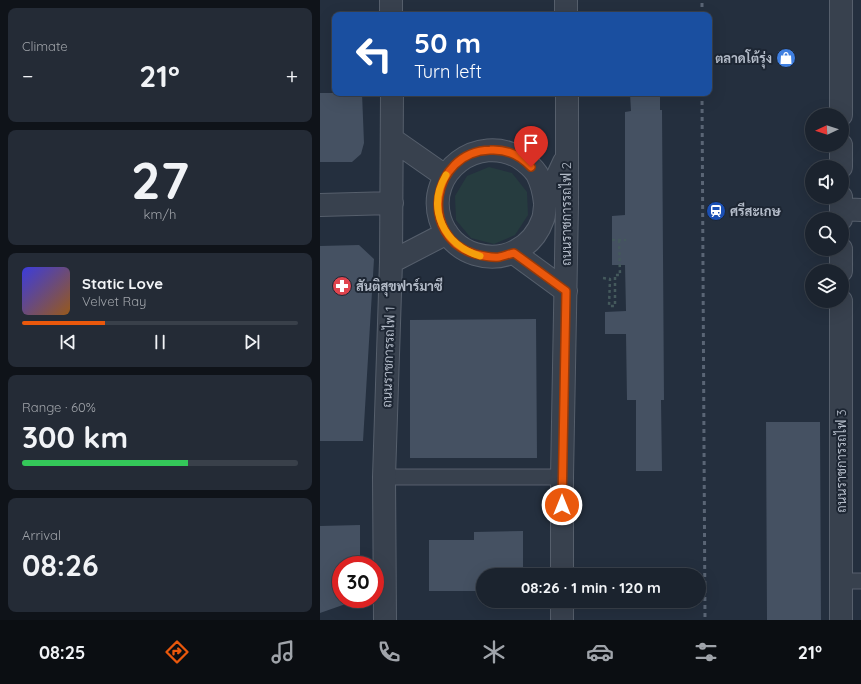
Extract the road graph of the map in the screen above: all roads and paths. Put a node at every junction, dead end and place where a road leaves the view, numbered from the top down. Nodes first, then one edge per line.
1 (391, 0) edge
2 (566, 0) edge
3 (841, 0) edge
4 (391, 12) edge
5 (566, 12) edge
6 (392, 96) edge
7 (567, 96) edge
8 (841, 108) edge
9 (392, 139) junction
10 (567, 155) junction
11 (445, 176) junction
12 (392, 203) junction
13 (545, 203) junction
14 (320, 205) edge
15 (447, 233) junction
16 (612, 240) dead end
17 (620, 240) junction
18 (626, 240) dead end
19 (514, 253) junction
20 (391, 262) junction
21 (602, 278) dead end
22 (566, 291) junction
23 (841, 308) edge
24 (384, 477) junction
25 (562, 477) junction
26 (562, 568) edge
27 (851, 581) edge
28 (562, 608) edge
29 (385, 620) edge
30 (562, 620) edge
31 (842, 620) edge

1 - 4 street
2 - 5 street
3 - 8 street
6 - 9 street, ถนนราชการรถไฟ 1
7 - 10 street, ถนนราชการรถไฟ 2
9 - 11 street
9 - 12 street, ถนนราชการรถไฟ 1
10 - 13 street
10 - 22 street, ถนนราชการรถไฟ 2
11 - 13 street
11 - 15 street
12 - 14 street
12 - 20 street, ถนนราชการรถไฟ 1
13 - 19 street
15 - 19 street
15 - 20 street
16 - 17 path
17 - 18 path
17 - 21 path
19 - 22 street
20 - 24 street, ถนนราชการรถไฟ 1
22 - 25 street, ถนนราชการรถไฟ 2
23 - 27 street, ถนนราชการรถไฟ 3
24 - 25 lane
24 - 29 street, ถนนราชการรถไฟ 1
25 - 26 street, ถนนราชการรถไฟ 2
27 - 31 street, ถนนราชการรถไฟ 3
28 - 30 street

